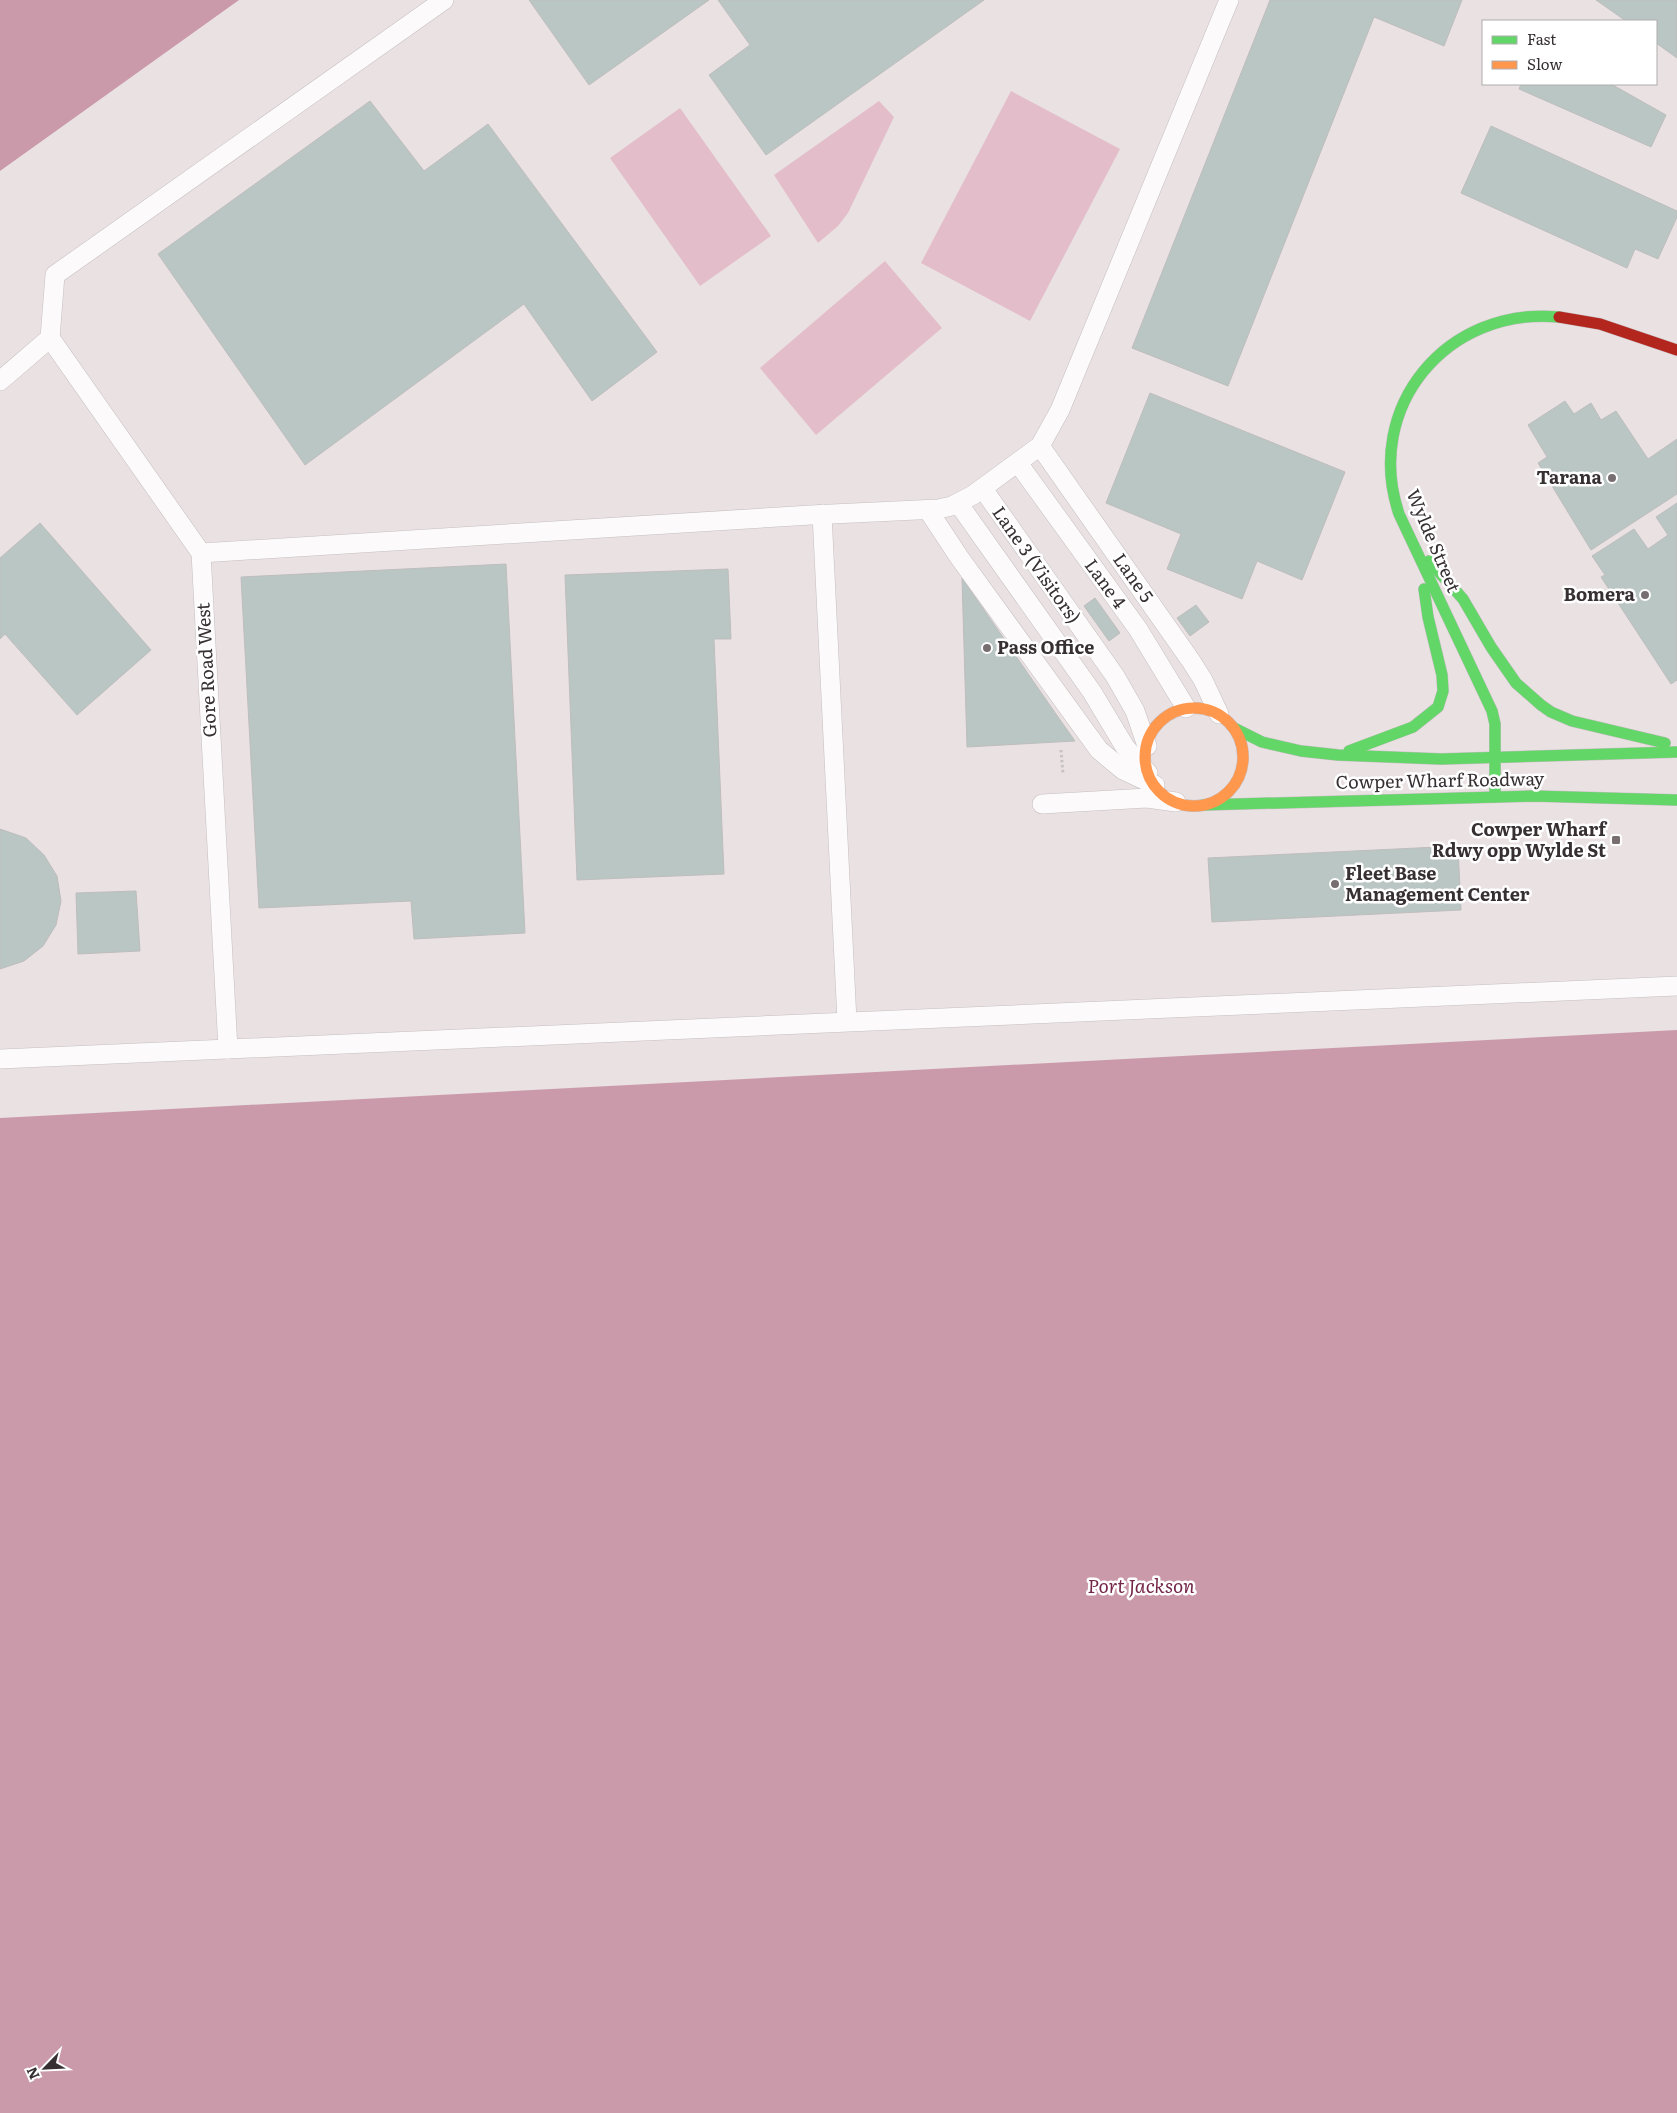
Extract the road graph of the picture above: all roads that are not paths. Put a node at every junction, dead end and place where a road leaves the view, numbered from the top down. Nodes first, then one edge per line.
1 (444, 0) edge
2 (1229, 0) edge
3 (50, 338) junction
4 (1677, 350) edge
5 (0, 381) edge
6 (1040, 446) junction
7 (1018, 463) junction
8 (983, 490) junction
9 (958, 503) junction
10 (928, 510) junction
11 (822, 514) junction
12 (1413, 546) junction
13 (201, 553) junction
14 (1420, 560) junction
15 (1186, 708) junction
16 (1219, 714) junction
17 (1234, 728) junction
18 (1147, 746) junction
19 (1677, 746) edge
20 (1677, 752) edge
21 (1338, 755) junction
22 (1494, 756) junction
23 (1152, 779) junction
24 (1494, 797) junction
25 (1677, 800) edge
26 (1176, 802) junction
27 (1042, 804) dead end
28 (1203, 804) junction
29 (1677, 986) edge
30 (846, 1021) junction
31 (228, 1049) junction
32 (0, 1059) edge

1 - 3 lane
2 - 6 lane
3 - 5 lane
3 - 13 lane
4 - 12 main road, Wylde Street
6 - 7 lane
6 - 16 lane, Lane 5
7 - 8 lane
7 - 15 lane, Lane 4
8 - 9 lane
8 - 18 lane, Lane 3 (Visitors)
9 - 10 lane
9 - 23 lane
10 - 11 lane
10 - 23 lane
11 - 13 lane
11 - 30 lane
12 - 14 main road, Wylde Street
12 - 19 main road
13 - 31 lane, Gore Road West
14 - 21 main road
14 - 22 main road, Wylde Street
15 - 16 main road
15 - 18 main road
16 - 17 main road
17 - 21 main road, Cowper Wharf Roadway
17 - 28 main road
18 - 23 main road
20 - 22 main road, Cowper Wharf Roadway
21 - 22 main road, Cowper Wharf Roadway
22 - 24 main road, Wylde Street
23 - 26 main road
24 - 25 main road, Cowper Wharf Roadway
24 - 28 main road, Cowper Wharf Roadway
26 - 27 lane
26 - 28 main road
29 - 30 lane
30 - 31 lane
31 - 32 lane

